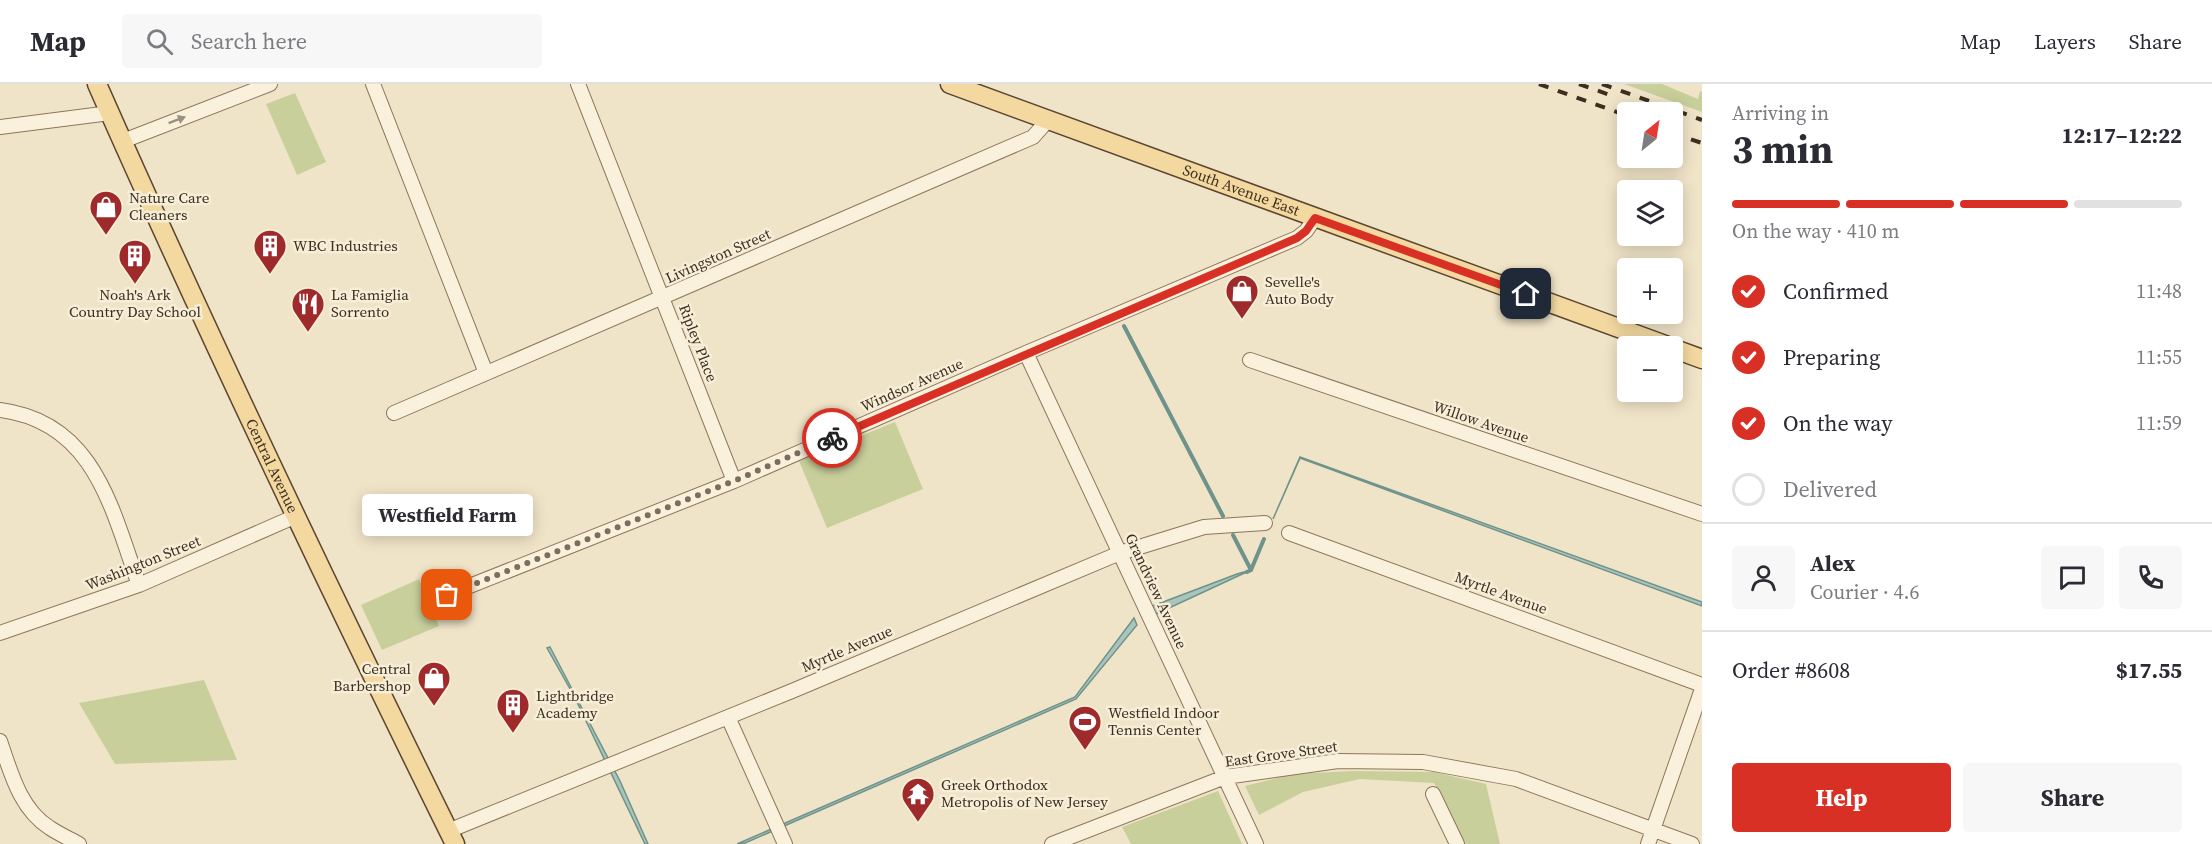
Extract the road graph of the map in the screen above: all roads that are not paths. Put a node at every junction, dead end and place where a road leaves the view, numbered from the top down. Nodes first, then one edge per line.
1 (97, 84) edge
2 (270, 84) edge
3 (374, 84) edge
4 (578, 84) edge
5 (950, 84) edge
6 (110, 113) junction
7 (1048, 120) junction
8 (0, 127) edge
9 (123, 141) junction
10 (1315, 218) junction
11 (662, 298) junction
12 (1640, 336) edge
13 (1683, 352) edge
14 (1026, 353) junction
15 (1702, 359) edge
16 (1250, 360) dead end
17 (486, 373) junction
18 (0, 410) edge
19 (394, 413) dead end
20 (734, 481) junction
21 (1702, 514) edge
22 (296, 516) junction
23 (1265, 523) dead end
24 (1289, 533) dead end
25 (1120, 553) junction
26 (139, 585) junction
27 (447, 595) dead end
28 (0, 633) edge
29 (1702, 687) edge
30 (728, 717) junction
31 (0, 741) edge
32 (1225, 777) junction
33 (1433, 794) dead end
34 (1654, 830) junction
35 (452, 837) edge
36 (79, 844) edge
37 (785, 844) edge
38 (1052, 844) edge
39 (1256, 844) edge
40 (1457, 844) edge
41 (1648, 844) edge
42 (1692, 844) edge

1 - 6 main road, Central Avenue
9 -> 2 street
3 - 17 street
4 - 11 street, Ripley Place
5 - 7 main road, South Avenue East
6 - 8 street
6 - 9 main road, Central Avenue
7 - 10 main road, South Avenue East
7 - 11 street, Livingston Street
9 - 22 main road, Central Avenue
10 - 12 main road, South Avenue East
10 - 14 street, Windsor Avenue
11 - 17 street, Livingston Street
11 - 20 street, Ripley Place
13 - 15 main road
14 - 20 street, Windsor Avenue
14 - 25 street, Grandview Avenue
16 - 21 street, Willow Avenue
17 - 19 street, Livingston Street
18 - 26 street
20 - 27 street, Windsor Avenue
22 - 26 street, Washington Street
22 - 35 main road, Central Avenue
23 - 25 street, Myrtle Avenue
24 - 29 street, Myrtle Avenue
25 - 30 street, Myrtle Avenue
25 - 32 street, Grandview Avenue
26 - 28 street, Washington Street
29 - 34 street
30 - 35 street, Myrtle Avenue
30 - 37 street
31 - 36 street
32 - 34 street, East Grove Street
32 - 38 street, East Grove Street
32 - 39 street, Grandview Avenue
33 - 40 street
34 - 41 street
34 - 42 street, East Grove Street

